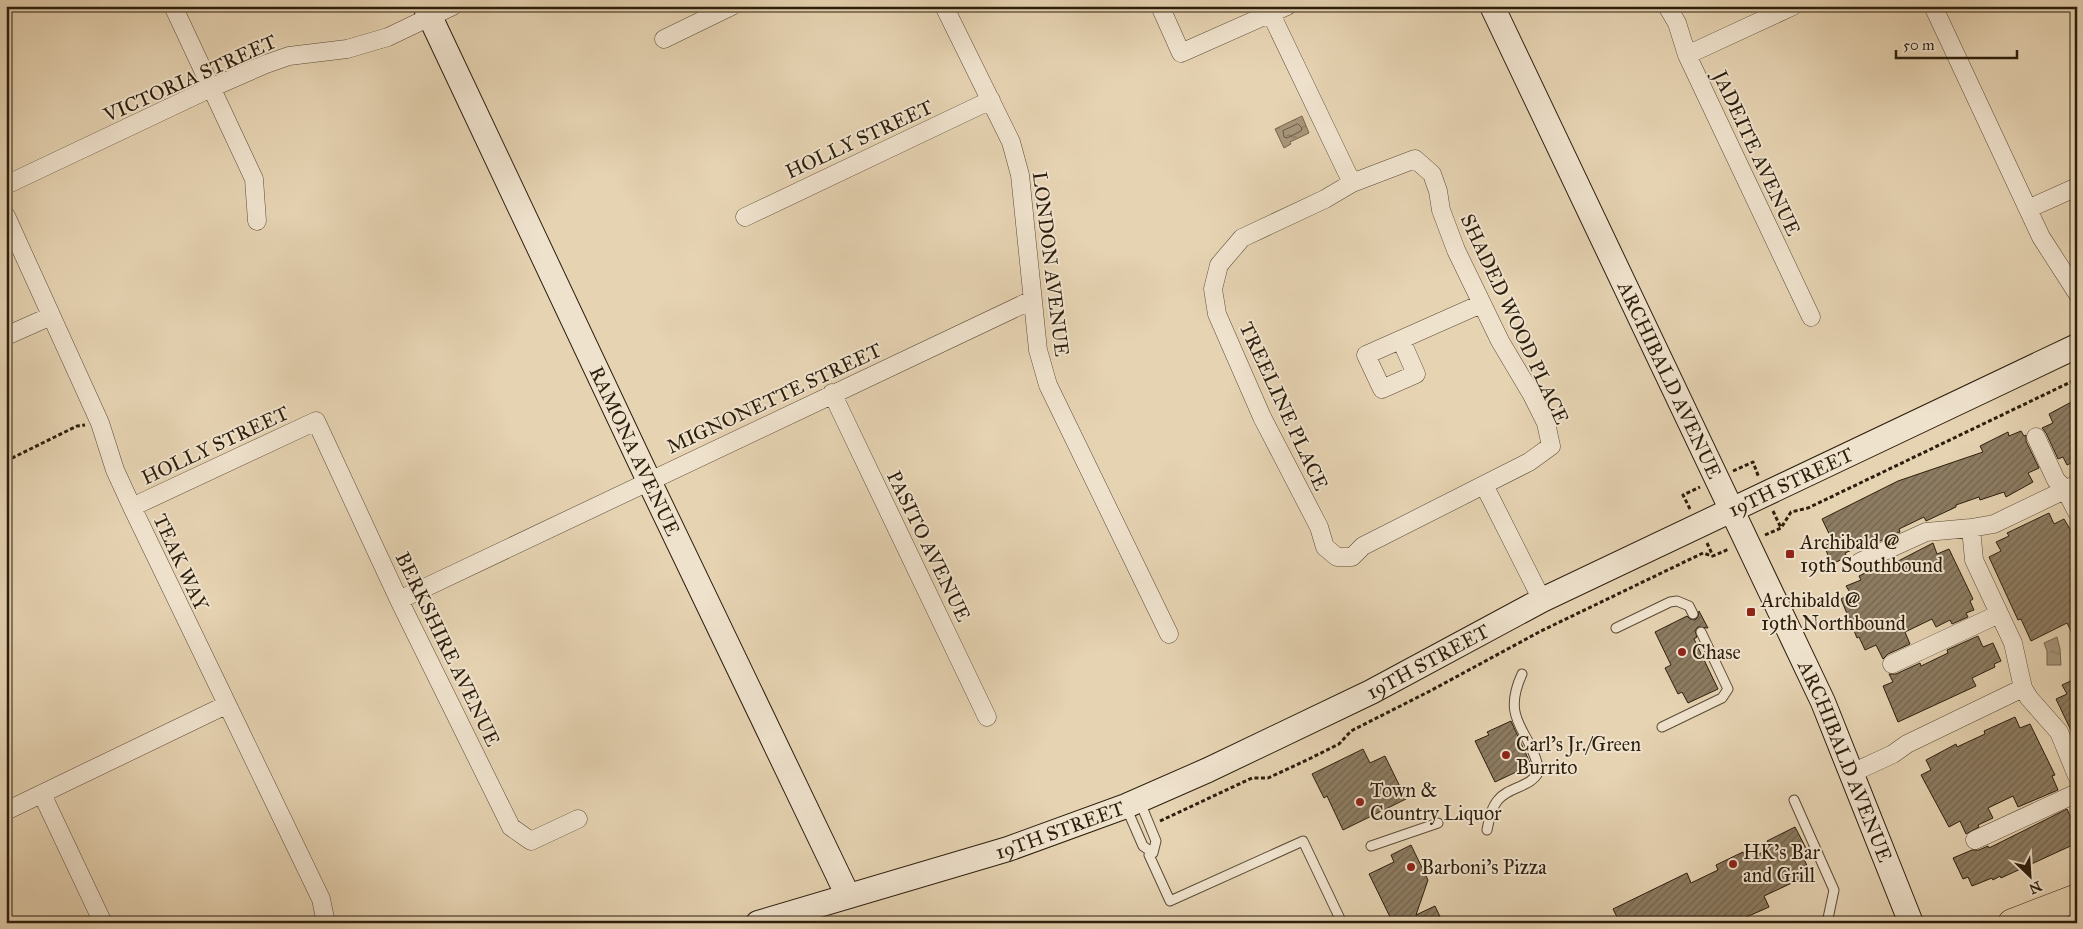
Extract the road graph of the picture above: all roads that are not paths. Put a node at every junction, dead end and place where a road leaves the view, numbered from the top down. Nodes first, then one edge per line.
1 (173, 6) edge
2 (453, 6) edge
3 (732, 6) edge
4 (944, 6) edge
5 (1160, 6) edge
6 (1287, 6) edge
7 (1492, 6) edge
8 (1667, 6) edge
9 (1793, 6) edge
10 (1934, 6) edge
11 (427, 12) edge
12 (1271, 14) junction
13 (664, 39) dead end
14 (1687, 55) junction
15 (211, 88) junction
16 (991, 100) junction
17 (1352, 183) junction
18 (6, 185) edge
19 (2077, 188) edge
20 (2028, 209) junction
21 (6, 216) edge
22 (745, 217) dead end
23 (257, 221) dead end
24 (2077, 293) edge
25 (1032, 300) junction
26 (1481, 304) junction
27 (51, 316) junction
28 (1812, 316) dead end
29 (6, 336) edge
30 (1401, 340) dead end
31 (2077, 346) edge
32 (832, 393) junction
33 (316, 420) joint
34 (2036, 437) dead end
35 (648, 481) junction
36 (1484, 485) junction
37 (2071, 486) edge
38 (132, 507) junction
39 (1733, 511) junction
40 (2077, 512) edge
41 (1970, 528) junction
42 (1860, 562) dead end
43 (399, 600) junction
44 (1542, 600) junction
45 (1693, 614) dead end
46 (1999, 614) junction
47 (1616, 628) dead end
48 (1701, 632) dead end
49 (1169, 634) dead end
50 (1892, 664) dead end
51 (1522, 674) dead end
52 (2023, 688) junction
53 (226, 705) junction
54 (987, 717) dead end
55 (1662, 727) dead end
56 (1852, 773) junction
57 (2077, 776) edge
58 (2077, 792) edge
59 (42, 794) junction
60 (1794, 800) dead end
61 (1133, 803) junction
62 (6, 811) edge
63 (578, 819) dead end
64 (1438, 823) dead end
65 (1487, 830) dead end
66 (1974, 840) dead end
67 (1371, 846) dead end
68 (1149, 855) dead end
69 (848, 896) junction
70 (2077, 898) edge
71 (103, 923) edge
72 (326, 923) edge
73 (758, 923) edge
74 (1342, 923) edge
75 (1827, 923) edge
76 (1911, 923) edge
77 (2012, 923) edge

1 - 15 street
2 - 11 street, VICTORIA STREET
3 - 13 street
4 - 16 street, LONDON AVENUE
5 - 12 street
6 - 12 street
7 - 39 main road, ARCHIBALD AVENUE
8 - 14 street, JADEITE AVENUE
9 - 14 street
10 - 20 street
11 - 15 street, VICTORIA STREET
11 - 35 main road, RAMONA AVENUE
12 - 17 street
14 - 28 street, JADEITE AVENUE
15 - 18 street, VICTORIA STREET
15 - 23 street
16 - 22 street, HOLLY STREET
16 - 25 street, LONDON AVENUE
17 - 26 street, SHADED WOOD PLACE
17 - 36 street, TREELINE PLACE
19 - 20 street
20 - 24 street
21 - 27 street, TEAK WAY
25 - 32 street, MIGNONETTE STREET
25 - 49 street, LONDON AVENUE
26 - 30 street
26 - 36 street, SHADED WOOD PLACE
27 - 29 street
27 - 38 street, TEAK WAY
31 - 39 main road, 19TH STREET
32 - 35 street, MIGNONETTE STREET
32 - 54 street, PASITO AVENUE
33 - 38 street, HOLLY STREET
33 - 43 street, BERKSHIRE AVENUE
34 - 37 street
35 - 43 street, MIGNONETTE STREET
35 - 69 main road, RAMONA AVENUE
36 - 44 street
37 - 40 street
37 - 41 street
38 - 53 street, TEAK WAY
39 - 44 main road, 19TH STREET
39 - 56 main road, ARCHIBALD AVENUE
41 - 42 street
41 - 46 street
43 - 63 street, BERKSHIRE AVENUE
44 - 61 main road, 19TH STREET
45 - 47 lane
46 - 50 street
46 - 52 street
48 - 55 lane
51 - 65 lane
52 - 56 street
52 - 57 street
53 - 59 street
53 - 72 street, TEAK WAY
56 - 76 main road, ARCHIBALD AVENUE
58 - 66 street
59 - 62 street
59 - 71 street
60 - 75 lane
61 - 61 lane
61 - 69 main road, 19TH STREET
64 - 67 lane
68 - 74 lane
69 - 73 main road, 19TH STREET
70 - 77 highway

